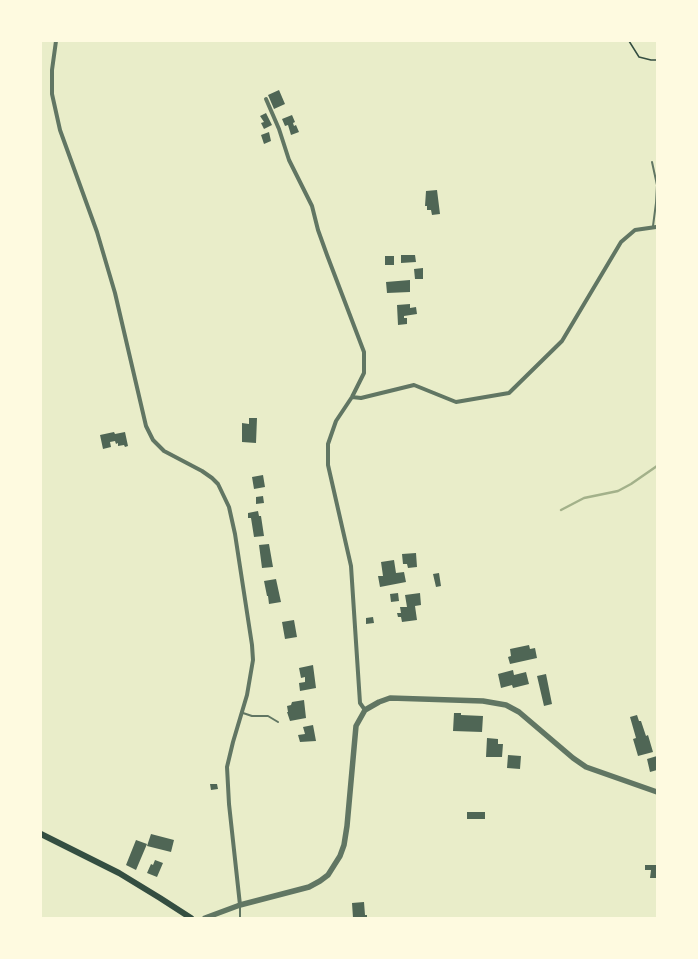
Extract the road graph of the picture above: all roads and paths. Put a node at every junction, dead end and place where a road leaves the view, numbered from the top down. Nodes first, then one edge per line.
1 (56, 41) edge
2 (629, 41) edge
3 (657, 60) edge
4 (266, 99) dead end
5 (652, 162) dead end
6 (654, 227) joint
7 (352, 397) junction
8 (365, 710) junction
9 (242, 713) junction
10 (278, 722) dead end
11 (657, 792) edge
12 (41, 834) edge
13 (240, 905) junction
14 (191, 918) edge
15 (204, 918) edge
16 (240, 918) edge

1 - 9 street
2 - 3 path
4 - 7 street
5 - 6 lane
6 - 7 street
7 - 8 street
8 - 11 street
8 - 13 street
9 - 10 lane
9 - 13 street
12 - 14 main road
13 - 15 street
13 - 16 lane

